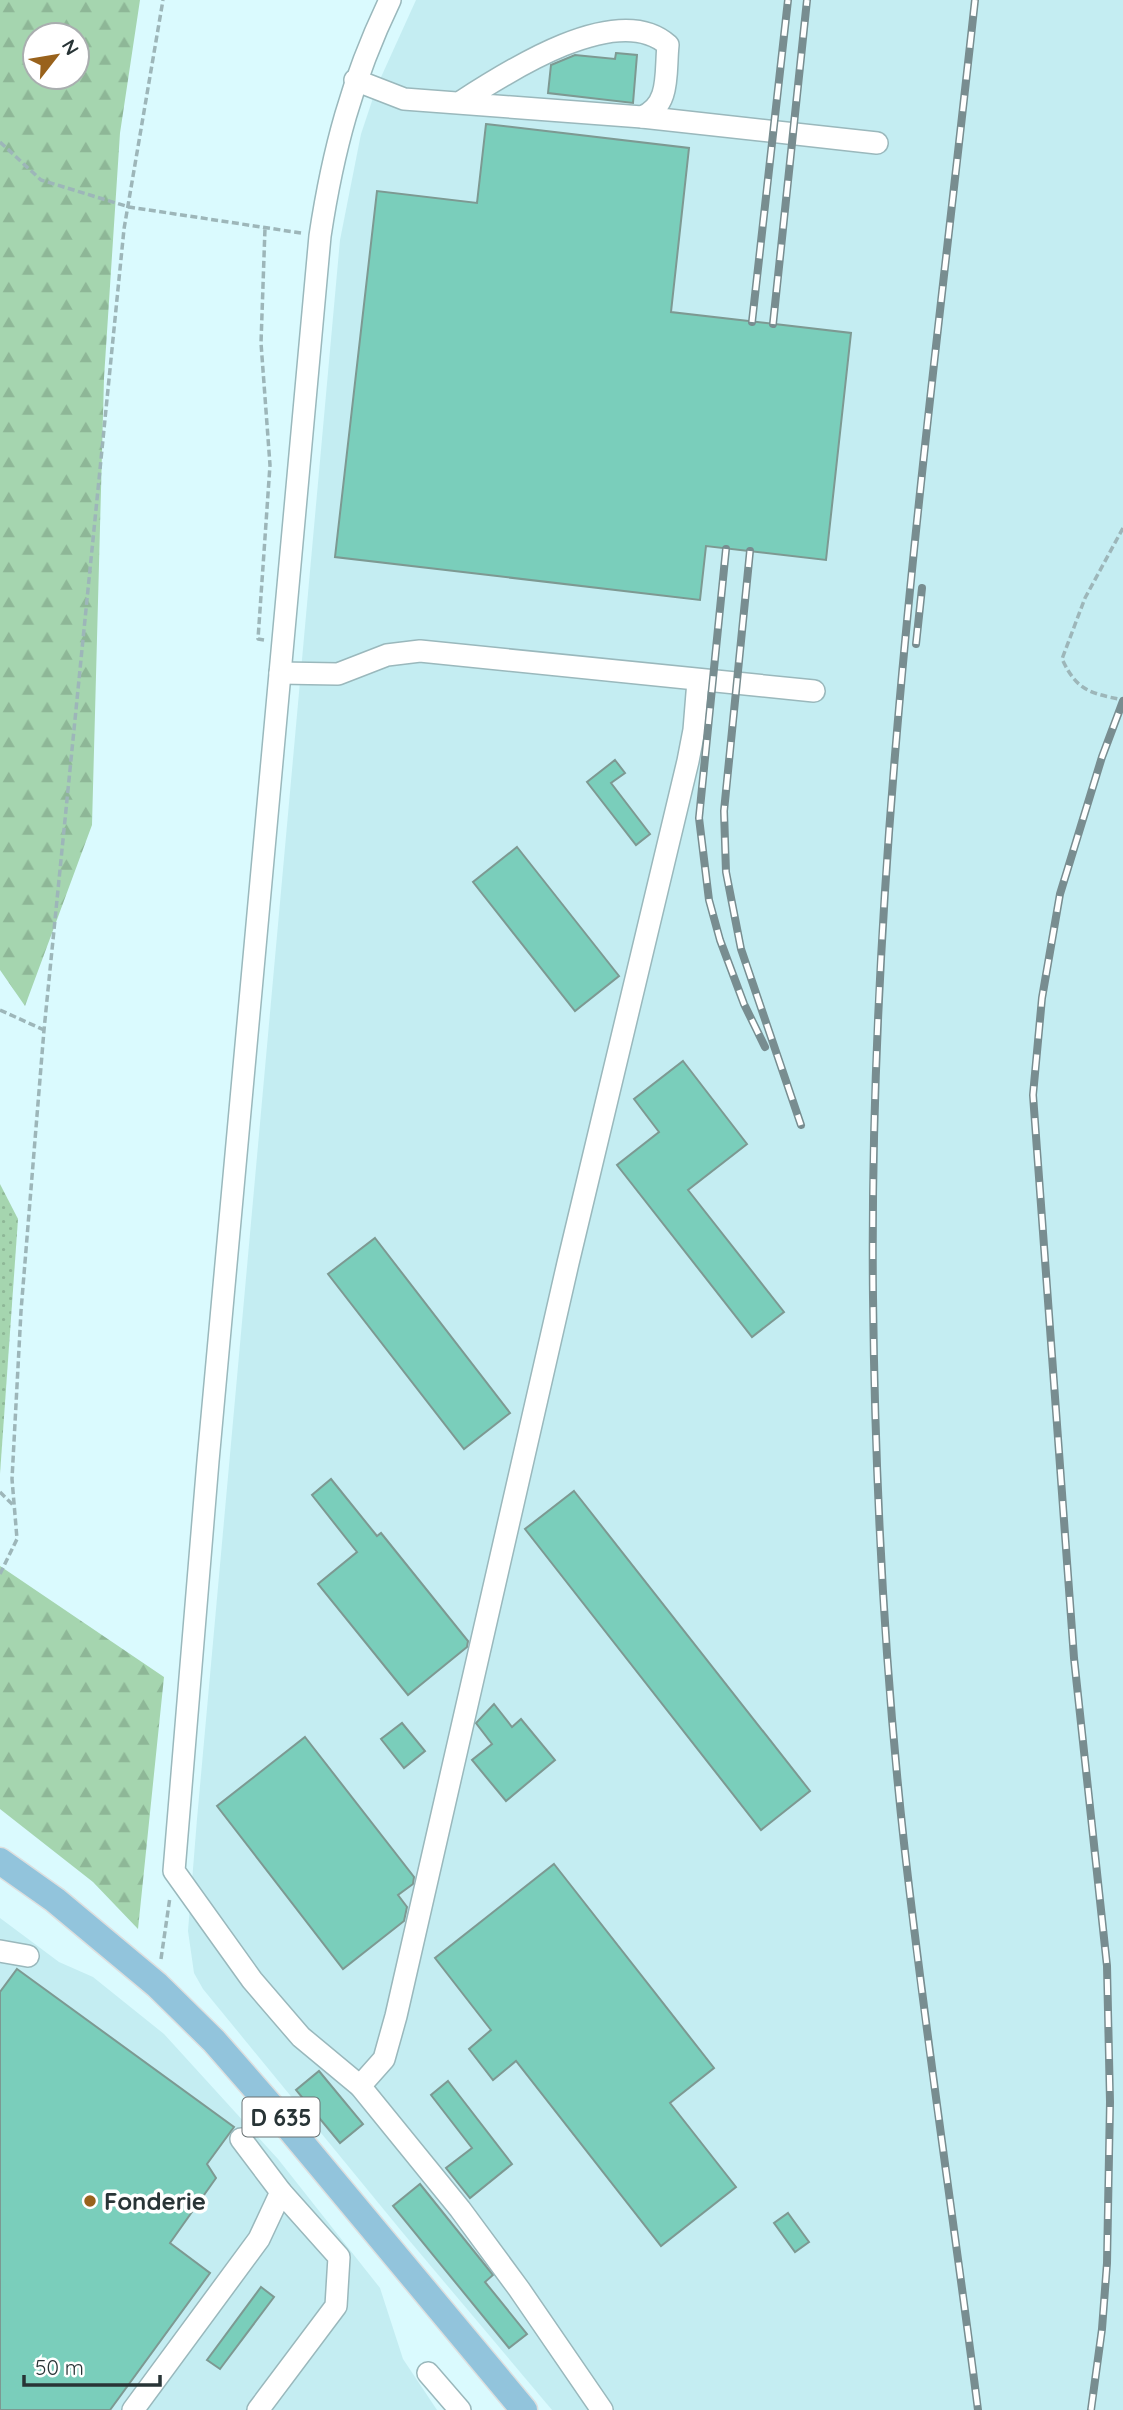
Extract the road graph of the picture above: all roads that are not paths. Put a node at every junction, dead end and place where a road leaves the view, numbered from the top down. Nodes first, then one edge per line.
1 (390, 0) edge
2 (355, 80) junction
3 (459, 103) junction
4 (642, 117) junction
5 (877, 143) dead end
6 (280, 673) junction
7 (698, 681) junction
8 (814, 691) dead end
9 (0, 1861) edge
10 (0, 1951) edge
11 (27, 1956) dead end
12 (360, 2086) junction
13 (241, 2139) dead end
14 (281, 2192) junction
15 (428, 2373) dead end
16 (133, 2410) edge
17 (258, 2410) edge
18 (460, 2410) edge
19 (524, 2410) edge
20 (602, 2410) edge

1 - 2 street
2 - 3 street
2 - 6 street
3 - 4 street
3 - 4 street
4 - 5 street
6 - 7 street
6 - 12 street
7 - 8 street
7 - 12 street
9 - 19 main road, D 635
10 - 11 street
12 - 20 street
13 - 14 street
14 - 16 street
14 - 17 street
15 - 18 street

